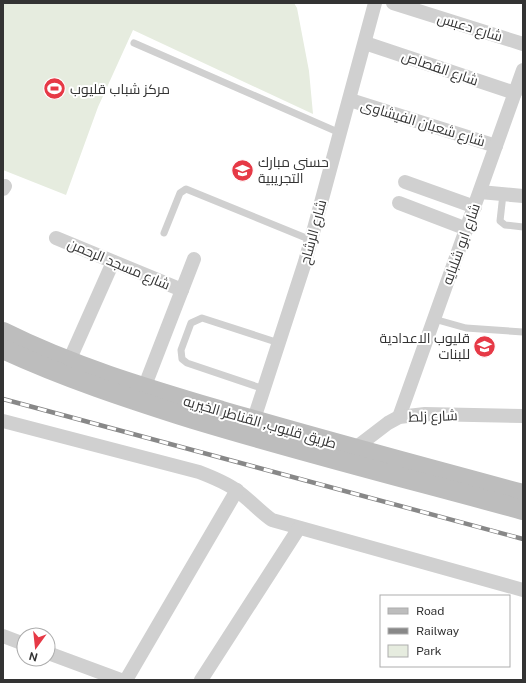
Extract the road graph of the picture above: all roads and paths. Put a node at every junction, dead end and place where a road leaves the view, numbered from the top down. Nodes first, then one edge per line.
1 (375, 3) edge
2 (393, 3) edge
3 (365, 42) junction
4 (134, 43) dead end
5 (523, 44) edge
6 (523, 70) edge
7 (515, 93) junction
8 (350, 100) junction
9 (340, 133) junction
10 (496, 146) junction
11 (405, 182) dead end
12 (480, 192) junction
13 (503, 194) junction
14 (523, 196) edge
15 (399, 203) dead end
16 (475, 207) junction
17 (523, 226) edge
18 (467, 228) junction
19 (164, 233) dead end
20 (56, 238) dead end
21 (311, 240) junction
22 (194, 259) dead end
23 (113, 262) junction
24 (182, 290) junction
25 (434, 319) junction
26 (3, 332) edge
27 (523, 332) edge
28 (280, 344) junction
29 (3, 349) edge
30 (70, 361) junction
31 (144, 388) junction
32 (264, 389) junction
33 (523, 416) edge
34 (399, 417) junction
35 (3, 421) edge
36 (251, 428) junction
37 (354, 449) junction
38 (237, 490) junction
39 (523, 494) edge
40 (523, 510) edge
41 (299, 528) junction
42 (523, 590) edge
43 (3, 636) edge
44 (16, 641) edge
45 (56, 656) edge
46 (121, 680) edge
47 (126, 680) edge
48 (201, 680) edge

1 - 3 street, شارع الرشاح
2 - 5 street, شارع دعبس
3 - 7 street, شارع القصاص
3 - 8 street, شارع الرشاح
4 - 9 lane
6 - 7 street, شارع ابو شلبايه
7 - 10 street, شارع ابو شلبايه
8 - 9 street, شارع الرشاح
8 - 10 street, شارع شعبان الفيشاوى
9 - 21 street, شارع الرشاح
10 - 12 street, شارع ابو شلبايه
11 - 16 street
12 - 13 street
12 - 16 street, شارع ابو شلبايه
13 - 14 street
13 - 17 lane
15 - 18 street
16 - 18 street, شارع ابو شلبايه
18 - 25 street, شارع ابو شلبايه
19 - 21 lane
20 - 23 street, شارع مسجد الرحمن
21 - 28 street, شارع الرشاح
22 - 24 street
23 - 24 street, شارع مسجد الرحمن
23 - 30 street
24 - 31 street
25 - 27 lane
25 - 34 street, شارع ابو شلبايه
26 - 30 main road, طريق قليوب, القناطر الخيريه
28 - 32 street, شارع الرشاح
28 - 32 lane
29 - 36 main road, طريق قليوب, القناطر الخيريه
30 - 31 main road, طريق قليوب, القناطر الخيريه
31 - 36 main road, طريق قليوب, القناطر الخيريه
32 - 36 street, شارع الرشاح
33 - 34 street, شارع زلط
34 - 37 street, شارع زلط
35 - 38 street
36 - 37 main road, طريق قليوب, القناطر الخيريه
36 - 40 main road, طريق قليوب, القناطر الخيريه
37 - 39 main road, طريق قليوب, القناطر الخيريه
38 - 41 street
38 - 47 street
41 - 42 street
41 - 48 street
43 - 44 street
45 - 46 street

